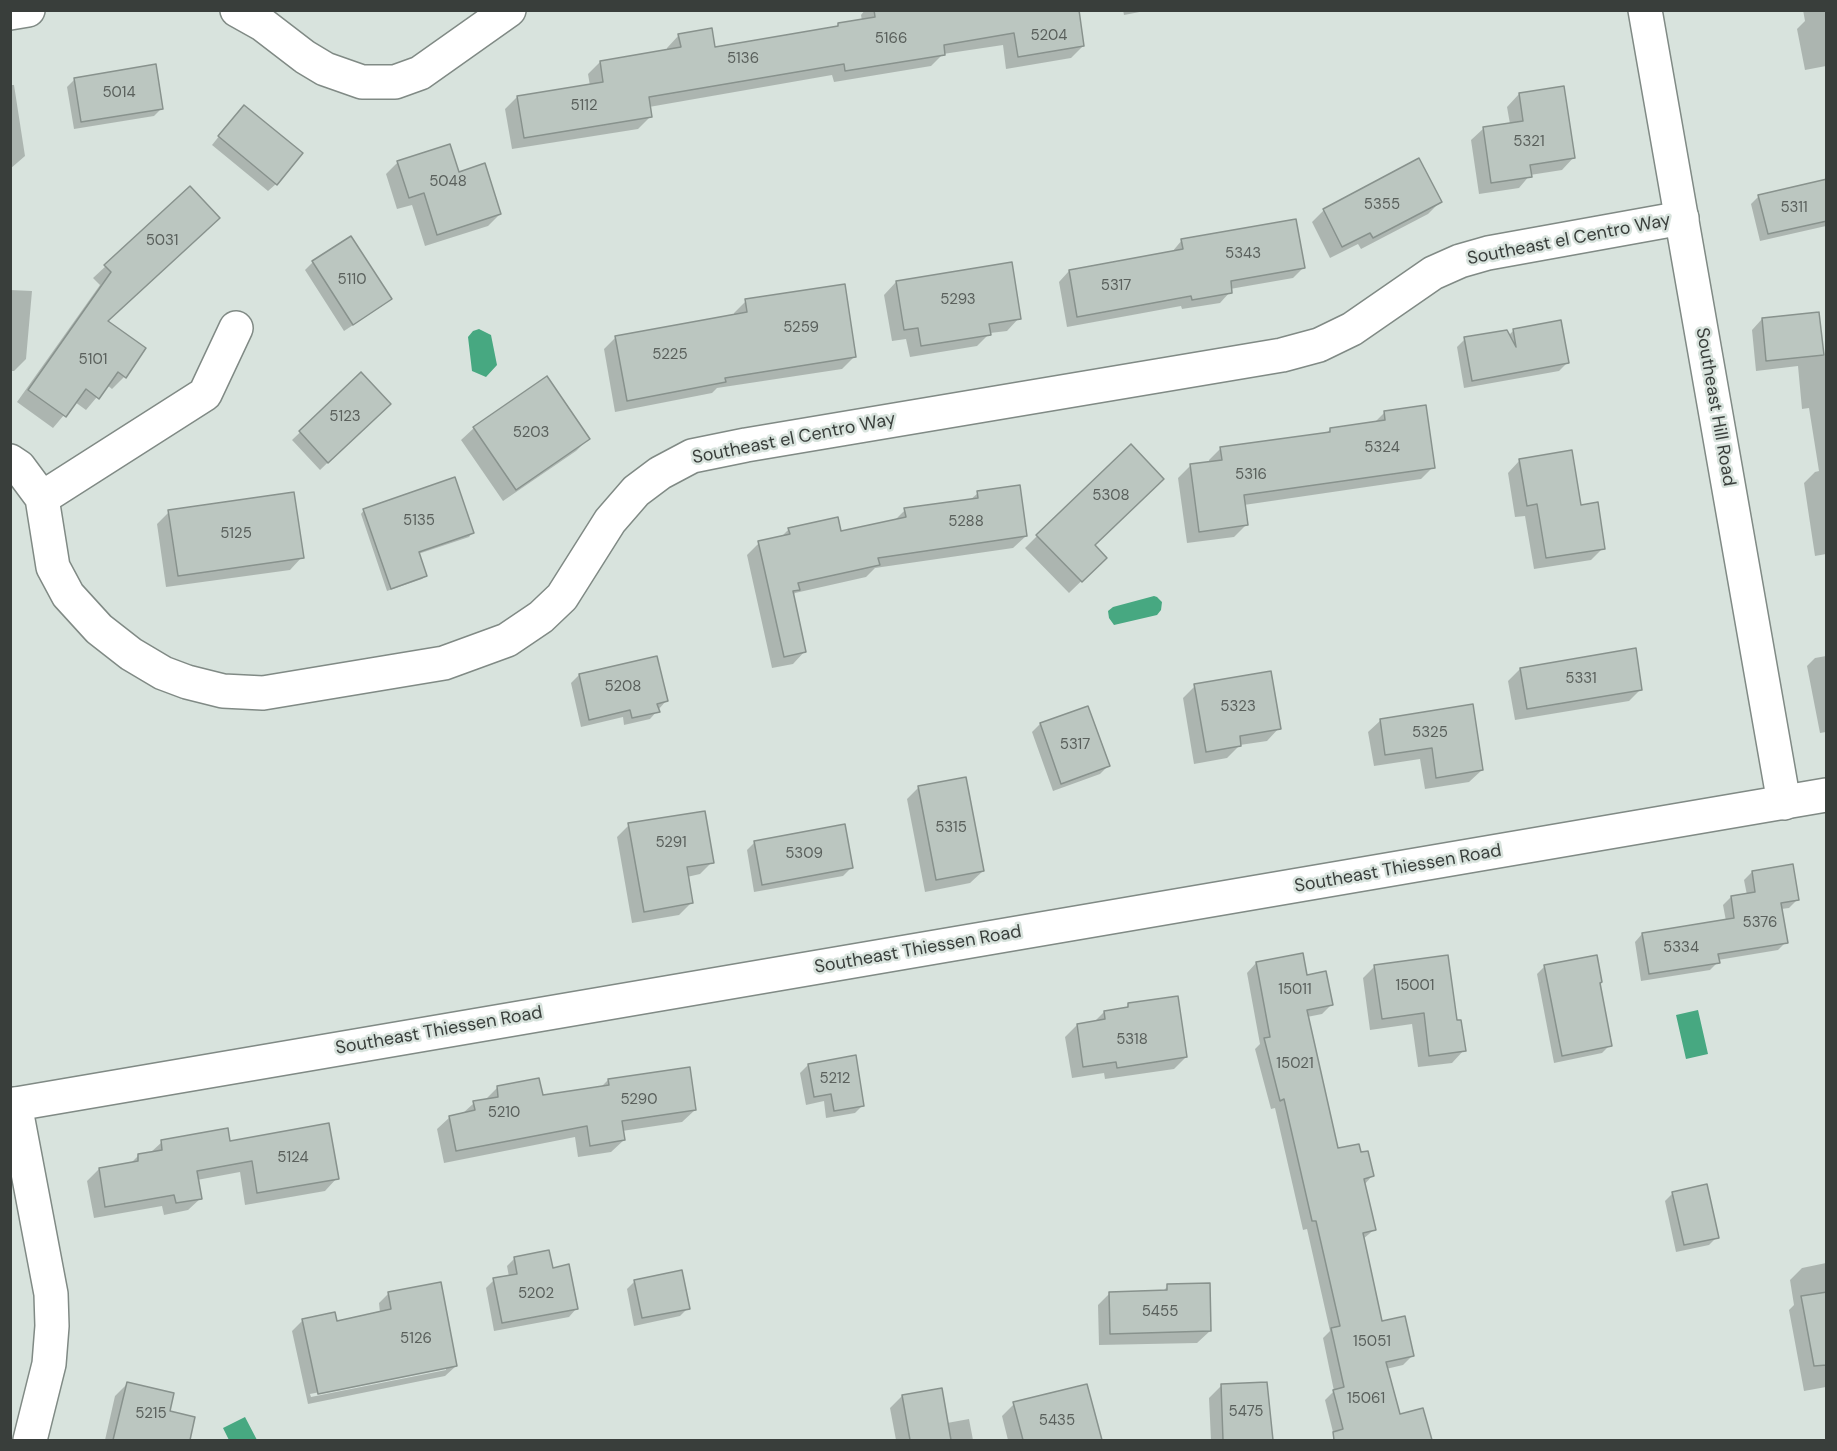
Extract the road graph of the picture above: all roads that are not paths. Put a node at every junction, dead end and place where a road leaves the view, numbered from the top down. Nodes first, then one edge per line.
1 (28, 10) edge
2 (237, 10) edge
3 (509, 10) edge
4 (1645, 10) edge
5 (10, 14) edge
6 (1682, 218) junction
7 (236, 328) dead end
8 (10, 461) edge
9 (42, 498) junction
10 (1827, 795) edge
11 (1784, 803) junction
12 (13, 1104) edge
13 (30, 1440) edge

1 - 5 street
2 - 3 street
4 - 6 street, Southeast Hill Road
6 - 9 street, Southeast el Centro Way
6 - 11 street, Southeast Hill Road
7 - 9 street
8 - 9 street, Southeast el Centro Way
10 - 11 street, Southeast Thiessen Road
11 - 12 street, Southeast Thiessen Road
12 - 13 street

